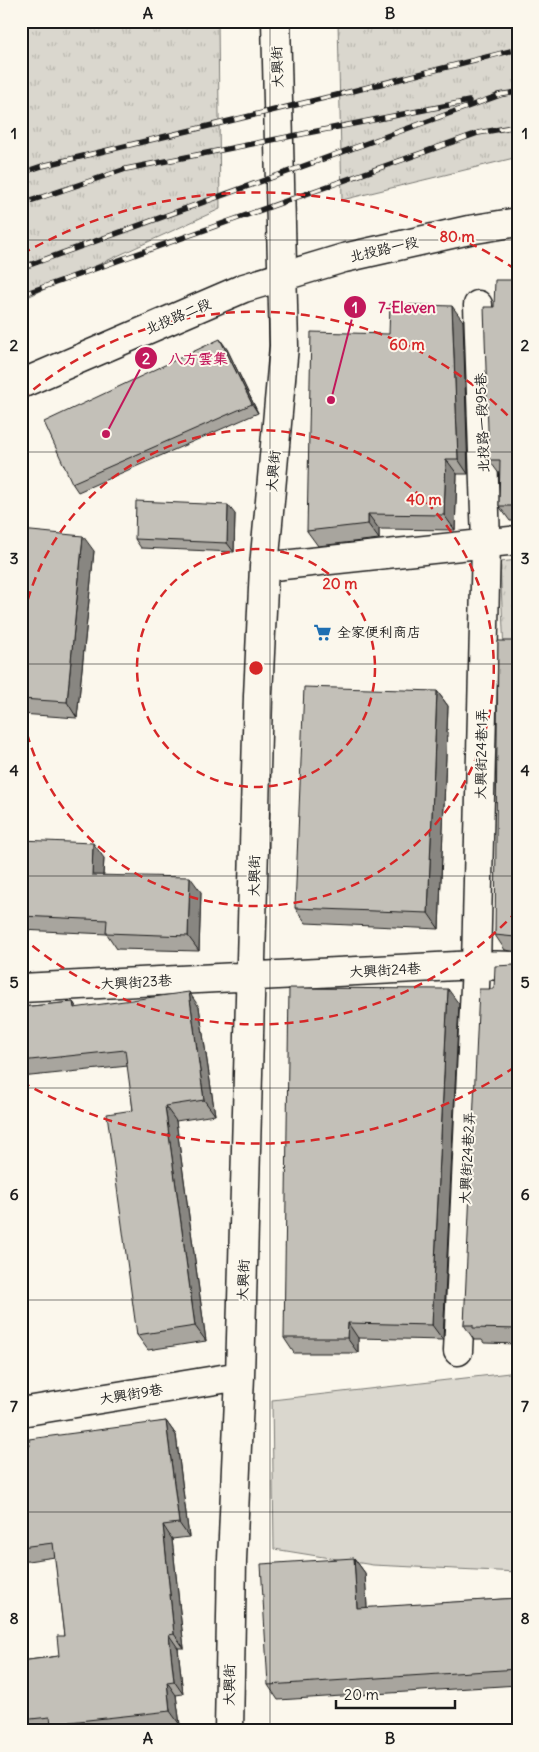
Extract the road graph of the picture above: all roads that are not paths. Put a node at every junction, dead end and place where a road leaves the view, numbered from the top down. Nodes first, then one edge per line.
1 (276, 21) edge
2 (518, 222) edge
3 (282, 276) junction
4 (478, 305) dead end
5 (21, 384) edge
6 (518, 540) edge
7 (486, 542) junction
8 (264, 567) junction
9 (476, 965) junction
10 (518, 966) edge
11 (252, 976) junction
12 (21, 988) edge
13 (458, 1351) dead end
14 (240, 1376) junction
15 (21, 1412) edge
16 (228, 1731) edge

1 - 3 street, 大興街
2 - 3 street, 北投路一段
3 - 5 street, 北投路二段
3 - 8 street, 大興街
4 - 7 street, 北投路一段95巷
6 - 7 street
7 - 8 street
7 - 9 street, 大興街24巷1弄
8 - 11 street, 大興街
9 - 10 street, 大興街24巷
9 - 11 street, 大興街24巷
9 - 13 street, 大興街24巷2弄
11 - 12 street, 大興街23巷
11 - 14 street, 大興街
14 - 15 street, 大興街9巷
14 - 16 street, 大興街

